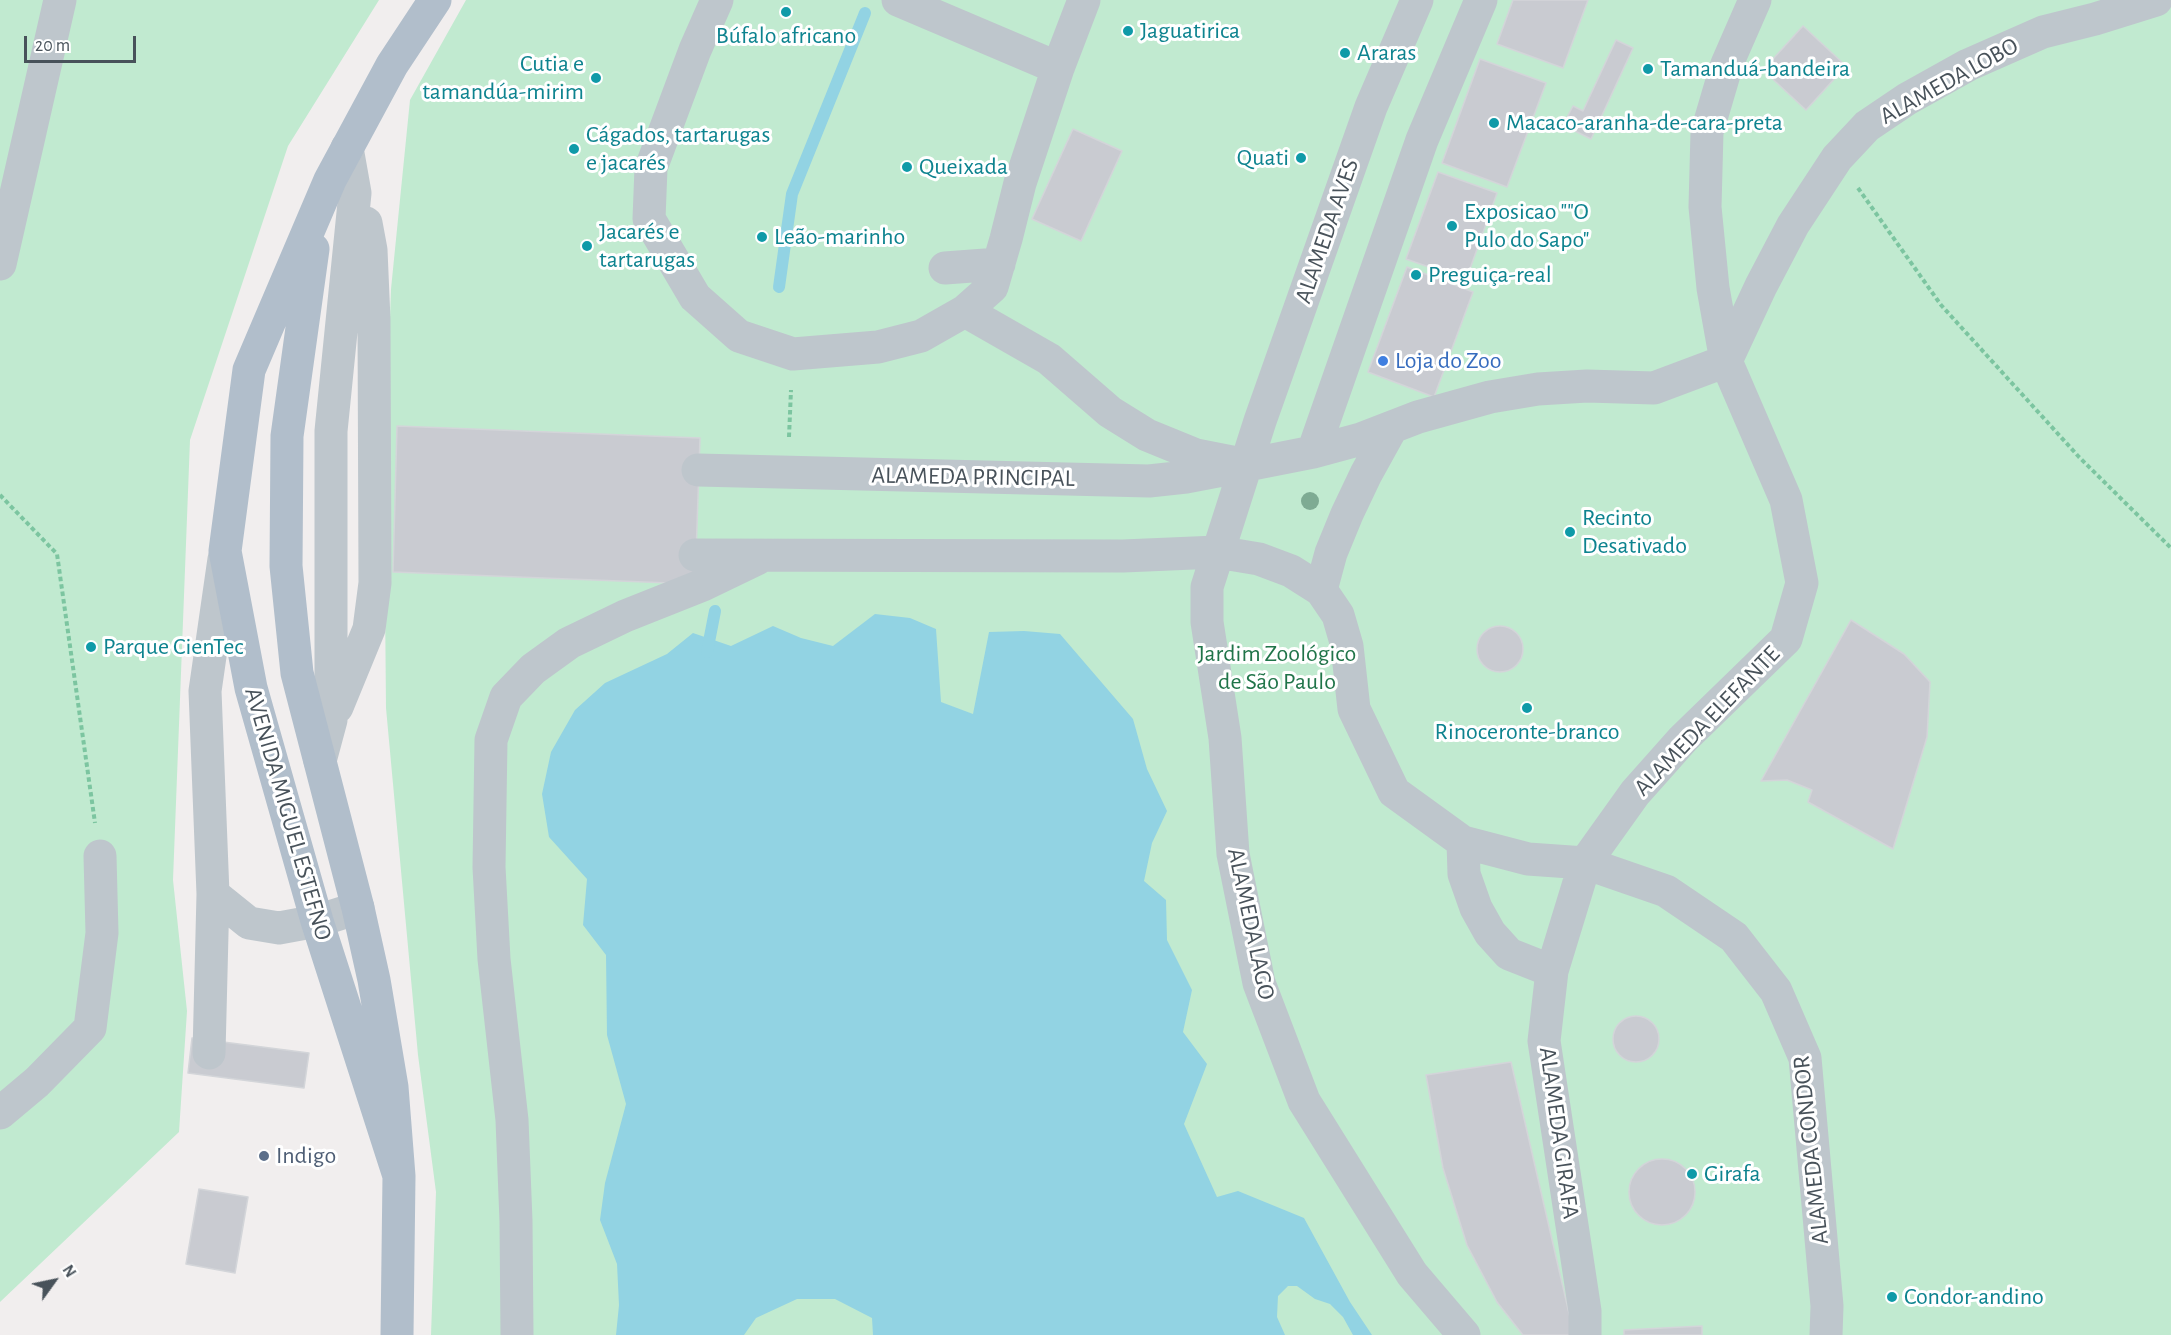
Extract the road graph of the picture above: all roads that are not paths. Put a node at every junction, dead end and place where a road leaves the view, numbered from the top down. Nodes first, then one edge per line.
1 (60, 0) edge
2 (435, 0) edge
3 (717, 0) edge
4 (898, 0) edge
5 (1084, 0) edge
6 (1417, 0) edge
7 (1481, 0) edge
8 (1755, 0) edge
9 (2156, 0) edge
10 (1058, 68) junction
11 (347, 148) junction
12 (354, 193) junction
13 (318, 206) junction
14 (0, 264) edge
15 (999, 264) junction
16 (945, 268) dead end
17 (965, 311) junction
18 (1726, 361) junction
19 (1392, 427) junction
20 (1313, 452) junction
21 (1247, 465) junction
22 (698, 470) dead end
23 (225, 551) junction
24 (1217, 552) junction
25 (695, 555) dead end
26 (763, 556) junction
27 (1321, 590) junction
28 (332, 720) junction
29 (320, 761) junction
30 (1463, 842) junction
31 (100, 856) road end
32 (1585, 863) junction
33 (213, 894) junction
34 (358, 908) junction
35 (317, 921) junction
36 (1552, 971) junction
37 (209, 1053) dead end
38 (0, 1113) edge
39 (399, 1176) junction
40 (396, 1335) edge
41 (517, 1335) edge
42 (1464, 1335) edge
43 (1585, 1335) edge
44 (1826, 1335) edge

1 - 14 street
2 - 11 main road, AVENIDA MIGUEL ESTEFNO
3 - 17 street
4 - 10 street
5 - 10 street
6 - 21 street, ALAMEDA AVES
7 - 20 street
8 - 18 street, ALAMEDA ELEFANTE
9 - 18 street, ALAMEDA LOBO
10 - 15 street
11 - 12 street
11 - 13 main road, AVENIDA MIGUEL ESTEFNO
12 - 28 street
12 - 28 street
13 - 23 main road, AVENIDA MIGUEL ESTEFNO
13 - 29 main road, AVENIDA MIGUEL ESTEFNO
15 - 16 street
15 - 17 street
17 - 21 street
18 - 19 street
18 - 32 street, ALAMEDA ELEFANTE
19 - 20 street
19 - 27 street
20 - 21 street
21 - 22 street, ALAMEDA PRINCIPAL
21 - 24 street, ALAMEDA LAGO
23 - 33 street
23 - 35 main road, AVENIDA MIGUEL ESTEFNO
24 - 26 street
24 - 27 street
24 - 42 street, ALAMEDA LAGO
25 - 26 street
26 - 41 street
27 - 30 street
28 - 29 street
29 - 34 main road, AVENIDA MIGUEL ESTEFNO
30 - 32 street
30 - 36 street
31 - 38 street
32 - 36 street, ALAMEDA GIRAFA
32 - 44 street, ALAMEDA CONDOR
33 - 35 street
33 - 37 street
34 - 35 street
34 - 39 main road, AVENIDA MIGUEL ESTEFNO
35 - 39 main road, AVENIDA MIGUEL ESTEFNO
36 - 43 street, ALAMEDA GIRAFA
39 - 40 main road, AVENIDA MIGUEL ESTEFNO

